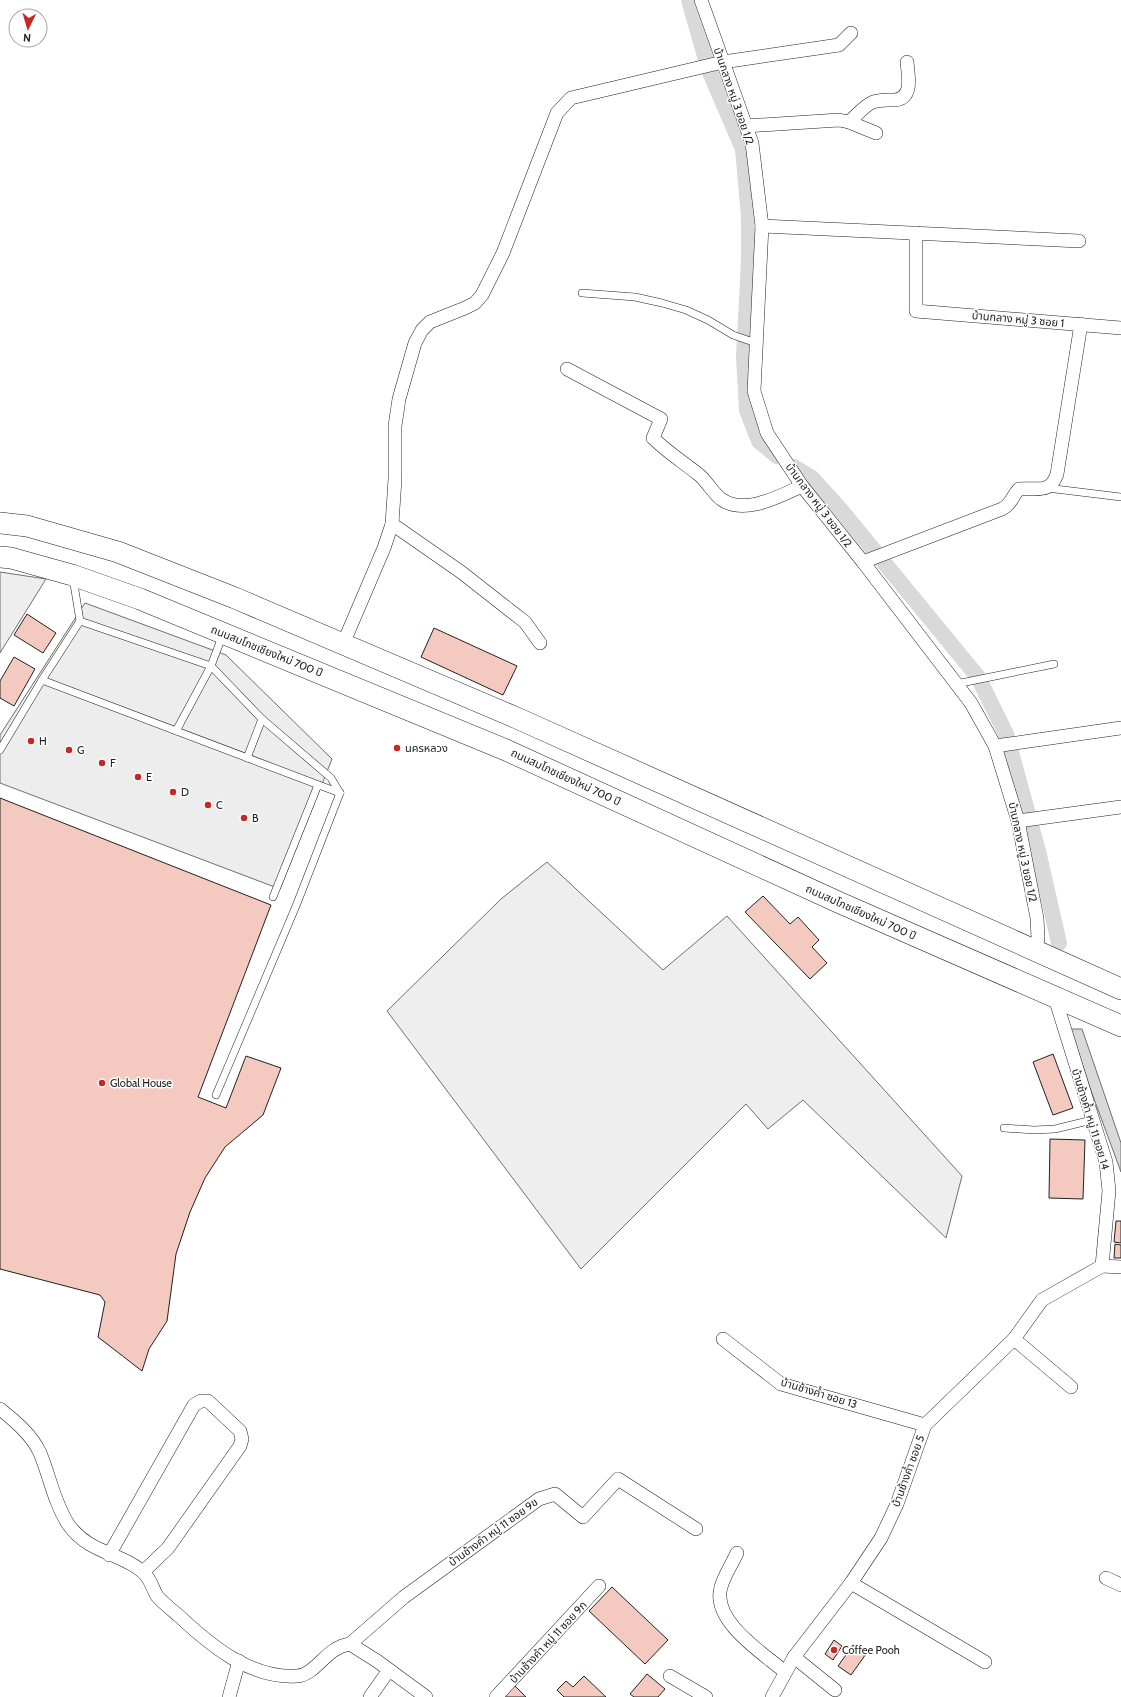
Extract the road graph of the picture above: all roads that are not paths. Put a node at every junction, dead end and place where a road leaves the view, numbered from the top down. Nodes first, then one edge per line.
1 (700, 0) edge
2 (851, 33) dead end
3 (723, 62) junction
4 (907, 62) dead end
5 (849, 122) junction
6 (746, 126) junction
7 (876, 133) dead end
8 (762, 226) junction
9 (916, 233) junction
10 (1079, 241) dead end
11 (582, 292) dead end
12 (1081, 324) junction
13 (1121, 328) edge
14 (752, 341) junction
15 (567, 369) dead end
16 (802, 486) junction
17 (1046, 488) junction
18 (1121, 497) edge
19 (0, 523) edge
20 (392, 524) junction
21 (0, 557) edge
22 (863, 562) junction
23 (72, 574) junction
24 (80, 621) junction
25 (223, 633) junction
26 (540, 643) dead end
27 (343, 644) junction
28 (1054, 664) dead end
29 (211, 666) junction
30 (42, 680) junction
31 (956, 684) junction
32 (262, 719) junction
33 (1121, 728) edge
34 (176, 731) junction
35 (995, 746) junction
36 (0, 750) edge
37 (247, 758) junction
38 (318, 785) junction
39 (340, 793) junction
40 (1121, 807) edge
41 (1018, 821) junction
42 (274, 897) dead end
43 (1036, 952) junction
44 (1121, 989) edge
45 (1055, 998) junction
46 (1121, 1026) edge
47 (216, 1095) dead end
48 (1092, 1120) junction
49 (1004, 1128) dead end
50 (1102, 1266) junction
51 (1121, 1267) edge
52 (723, 1339) dead end
53 (1014, 1339) junction
54 (1071, 1387) dead end
55 (0, 1409) edge
56 (925, 1425) junction
57 (696, 1529) dead end
58 (737, 1554) dead end
59 (109, 1555) junction
60 (143, 1572) junction
61 (1106, 1578) dead end
62 (851, 1583) junction
63 (599, 1586) dead end
64 (1121, 1586) edge
65 (350, 1644) junction
66 (794, 1657) junction
67 (239, 1661) junction
68 (985, 1662) dead end
69 (389, 1670) junction
70 (785, 1672) junction
71 (670, 1676) dead end
72 (835, 1690) dead end
73 (774, 1696) edge
74 (229, 1697) edge
75 (370, 1697) edge
76 (426, 1697) edge
77 (496, 1697) edge
78 (706, 1697) edge

1 - 3 street, บ้านกลาง หมู่ 3 ซอย 1/2
2 - 3 street
3 - 6 street, บ้านกลาง หมู่ 3 ซอย 1/2
3 - 20 street
4 - 5 street
5 - 6 street
5 - 7 street
6 - 8 street, บ้านกลาง หมู่ 3 ซอย 1/2
8 - 9 street
8 - 14 street, บ้านกลาง หมู่ 3 ซอย 1/2
9 - 10 street
9 - 12 street, บ้านกลาง หมู่ 3 ซอย 1
11 - 14 lane
12 - 13 street, บ้านกลาง หมู่ 3 ซอย 1
12 - 17 street
14 - 16 street, บ้านกลาง หมู่ 3 ซอย 1/2
15 - 16 street
16 - 22 street, บ้านกลาง หมู่ 3 ซอย 1/2
17 - 18 lane
17 - 22 street
19 - 27 main road
20 - 26 street
20 - 27 street
21 - 23 main road, ถนนสมโภชเชียงใหม่ 700 ปี
22 - 31 street, บ้านกลาง หมู่ 3 ซอย 1/2
23 - 24 lane
23 - 25 main road, ถนนสมโภชเชียงใหม่ 700 ปี
24 - 29 lane
24 - 30 lane
25 - 29 lane
25 - 45 main road, ถนนสมโภชเชียงใหม่ 700 ปี
27 - 43 main road
28 - 31 lane
29 - 32 lane
29 - 34 lane
30 - 34 lane
30 - 36 lane
31 - 35 street, บ้านกลาง หมู่ 3 ซอย 1/2
32 - 37 lane
32 - 39 lane
33 - 35 street
34 - 37 lane
35 - 41 street, บ้านกลาง หมู่ 3 ซอย 1/2
37 - 38 lane
38 - 39 lane
38 - 42 lane
39 - 47 lane
40 - 41 street
41 - 43 street, บ้านกลาง หมู่ 3 ซอย 1/2
43 - 44 main road
45 - 46 main road, ถนนสมโภชเชียงใหม่ 700 ปี
45 - 48 street, บ้านช้างค้ำ หมู่ 11 ซอย 14
48 - 49 lane
48 - 50 street, บ้านช้างค้ำ หมู่ 11 ซอย 14
50 - 51 street
50 - 53 street, บ้านช้างค้ำ ซอย 5
52 - 56 street, บ้านช้างค้ำ ซอย 13
53 - 54 street
53 - 56 street, บ้านช้างค้ำ ซอย 5
55 - 59 street
56 - 62 street, บ้านช้างค้ำ ซอย 5
57 - 65 street, บ้านช้างคำ หมู่ 11 ซอย 9ข
58 - 70 street
59 - 60 street
59 - 60 street
60 - 67 street
61 - 64 street
62 - 66 street, บ้านช้างค้ำ ซอย 5
62 - 68 street
63 - 77 street, บ้านช้างคำ หมู่ 11 ซอย 9ก
65 - 67 street
65 - 69 street
66 - 70 street, บ้านช้างค้ำ ซอย 5
66 - 72 street
67 - 74 street
69 - 75 street
69 - 76 street
70 - 73 street, บ้านช้างค้ำ ซอย 5
71 - 78 street

